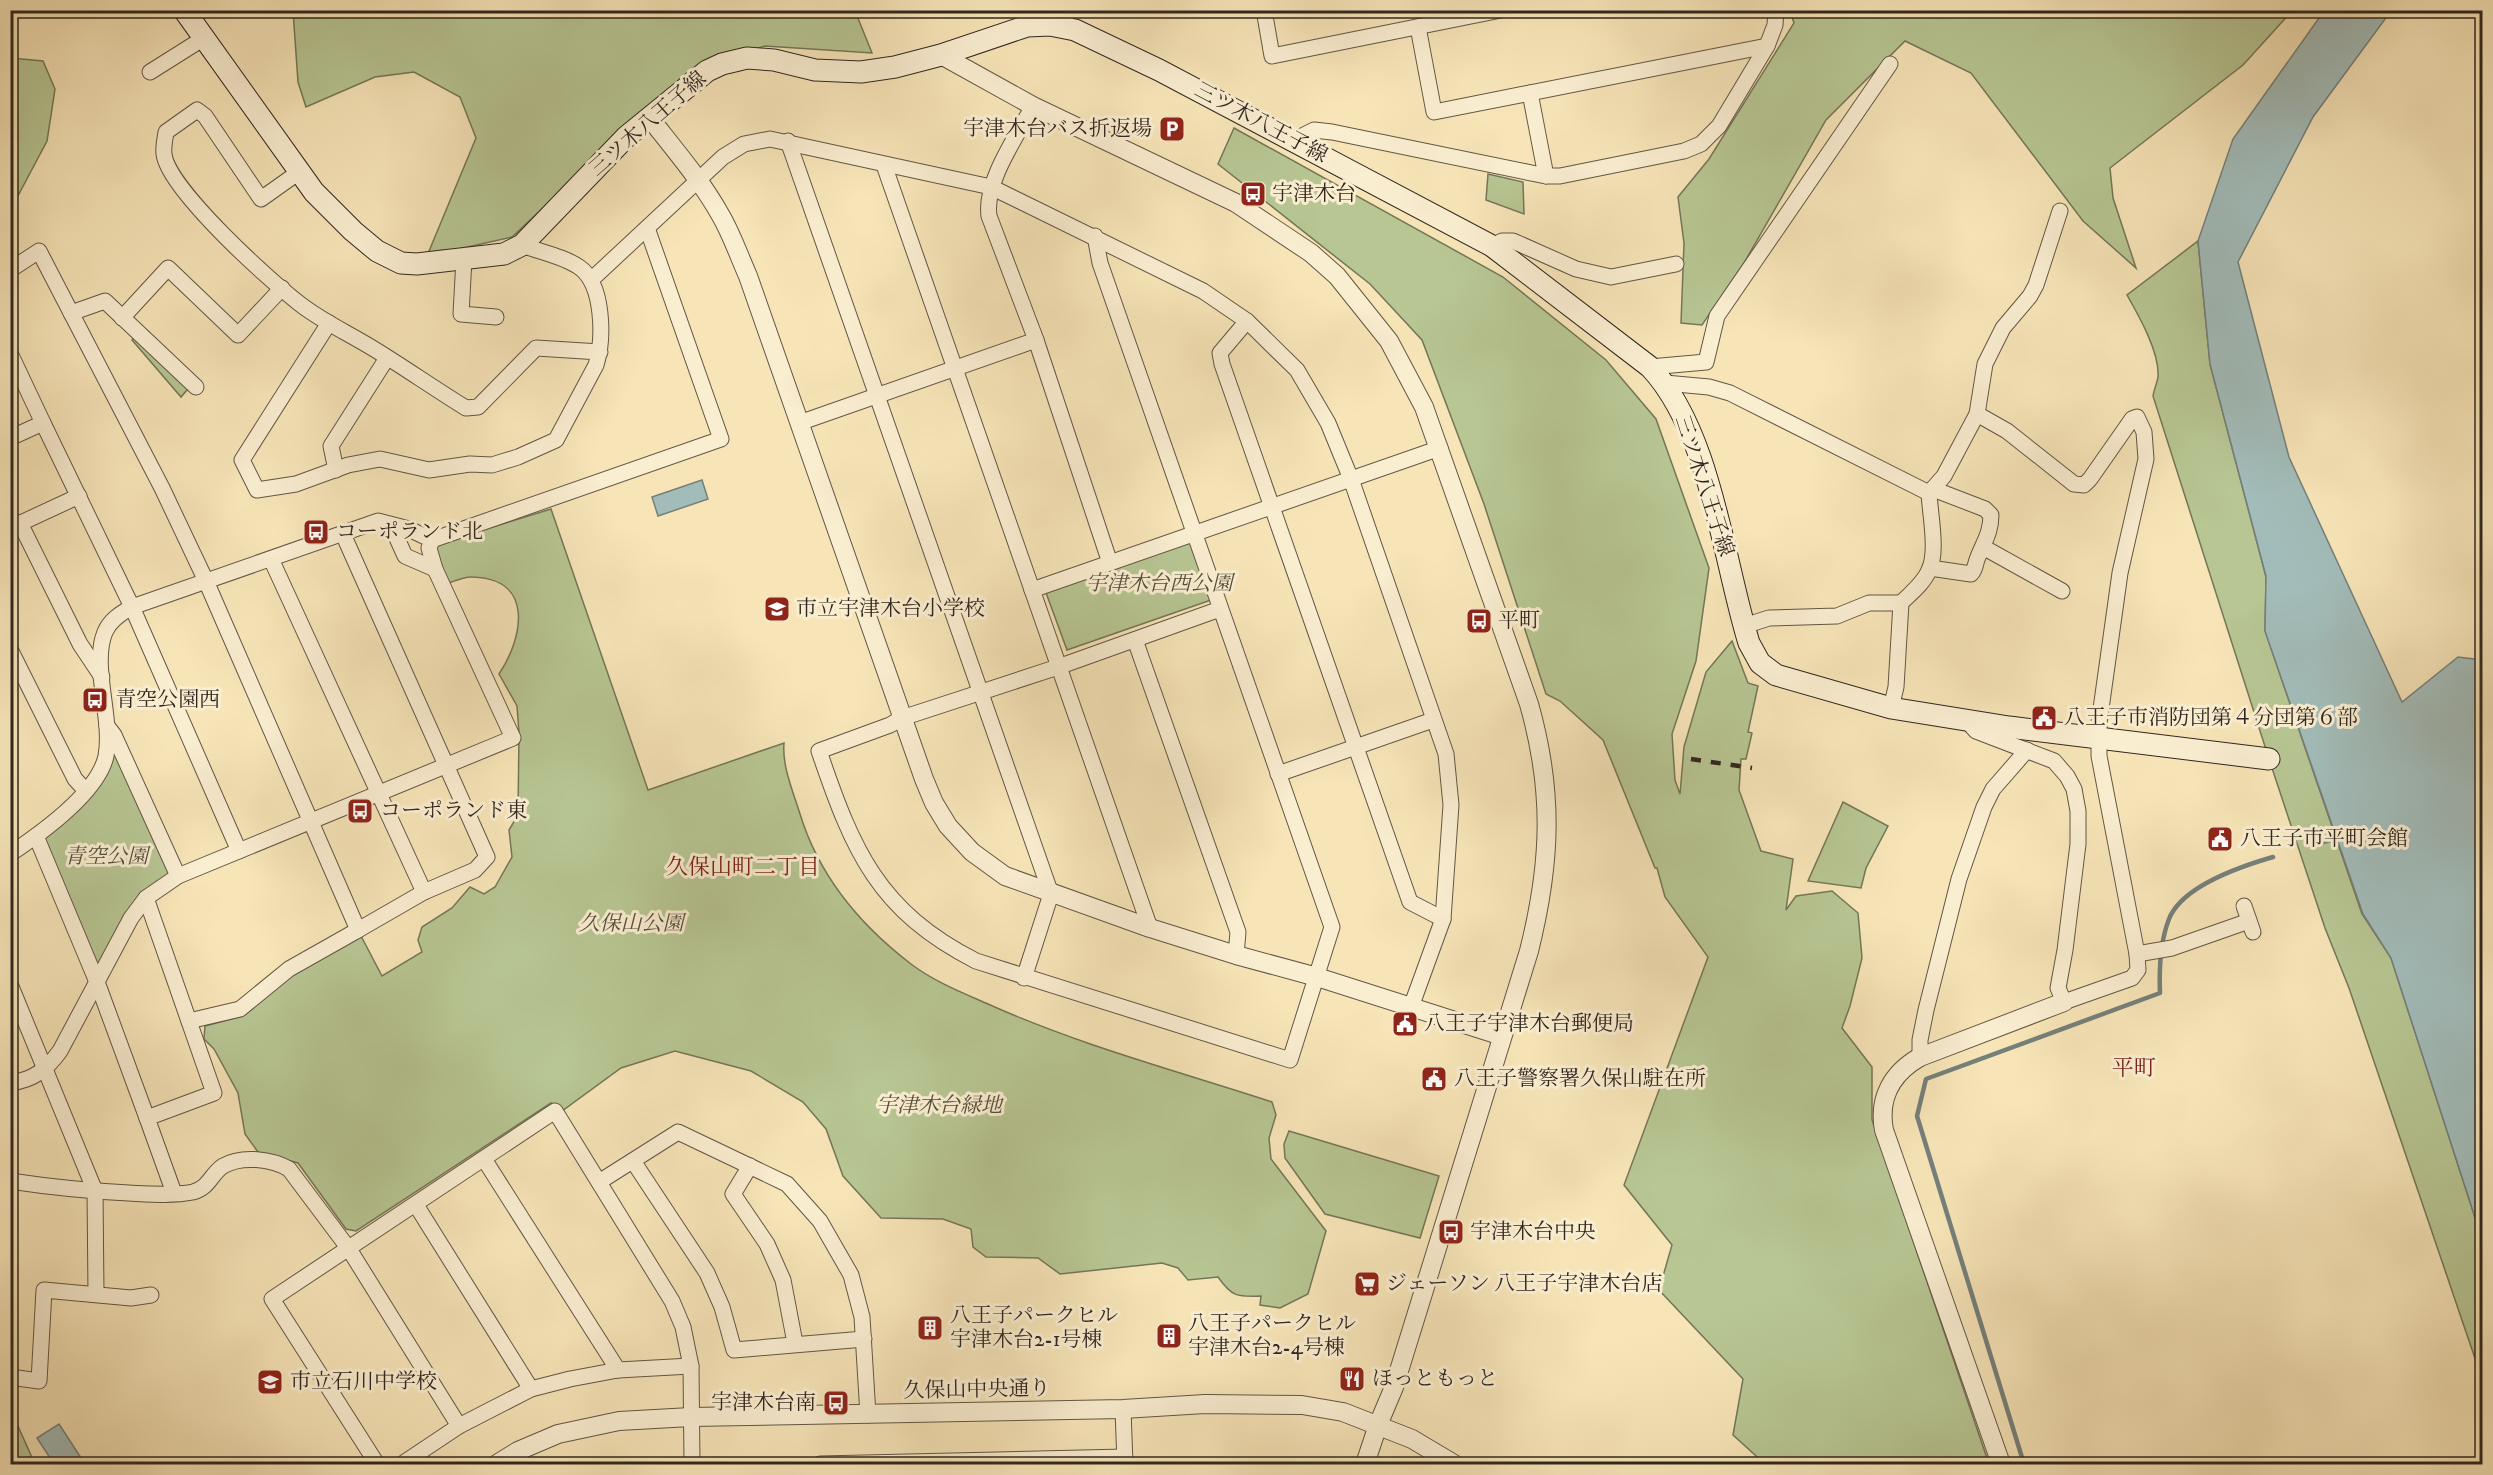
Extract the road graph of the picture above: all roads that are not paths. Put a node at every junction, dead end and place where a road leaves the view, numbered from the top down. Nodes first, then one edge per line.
1 (184, 10) edge
2 (1264, 10) edge
3 (1501, 10) edge
4 (1776, 10) edge
5 (1064, 18) edge
6 (1418, 27) junction
7 (204, 38) junction
8 (1767, 46) junction
9 (941, 55) junction
10 (1890, 64) dead end
11 (150, 72) dead end
12 (1530, 93) junction
13 (1033, 106) junction
14 (649, 117) junction
15 (1294, 140) junction
16 (788, 141) junction
17 (884, 165) junction
18 (299, 172) junction
19 (1546, 176) junction
20 (699, 181) junction
21 (991, 187) junction
22 (2060, 211) dead end
23 (647, 228) junction
24 (1095, 236) junction
25 (522, 245) junction
26 (1492, 246) junction
27 (464, 260) junction
28 (1676, 264) dead end
29 (10, 270) edge
30 (591, 280) junction
31 (282, 288) junction
32 (71, 313) junction
33 (496, 317) dead end
34 (122, 318) junction
35 (1247, 321) junction
36 (329, 323) junction
37 (1036, 340) junction
38 (600, 352) junction
39 (10, 353) edge
40 (387, 358) junction
41 (1650, 367) junction
42 (955, 369) junction
43 (1665, 383) junction
44 (196, 387) dead end
45 (876, 397) junction
46 (1977, 414) junction
47 (43, 423) junction
48 (799, 423) junction
49 (10, 438) edge
50 (1440, 448) junction
51 (336, 470) junction
52 (1351, 478) junction
53 (1931, 491) junction
54 (79, 496) junction
55 (1272, 506) junction
56 (15, 525) edge
57 (391, 525) junction
58 (1194, 533) junction
59 (343, 534) junction
60 (432, 540) junction
61 (1983, 547) junction
62 (271, 559) junction
63 (1110, 562) junction
64 (1930, 568) junction
65 (435, 569) junction
66 (206, 581) junction
67 (1032, 590) junction
68 (2062, 591) dead end
69 (1901, 603) junction
70 (132, 607) junction
71 (1220, 609) junction
72 (1744, 626) junction
73 (1135, 639) junction
74 (10, 649) edge
75 (1058, 667) junction
76 (102, 678) junction
77 (981, 693) junction
78 (1891, 708) junction
79 (902, 718) junction
80 (1433, 720) junction
81 (1966, 720) junction
82 (107, 726) junction
83 (2099, 738) junction
84 (1355, 747) junction
85 (2027, 750) junction
86 (2269, 759) dead end
87 (446, 765) junction
88 (1278, 774) junction
89 (86, 791) junction
90 (378, 793) junction
91 (310, 822) junction
92 (36, 836) junction
93 (239, 851) junction
94 (10, 854) edge
95 (178, 876) junction
96 (424, 892) junction
97 (1051, 894) junction
98 (146, 898) junction
99 (2244, 906) dead end
100 (1443, 919) junction
101 (1150, 928) junction
102 (358, 930) junction
103 (2143, 954) junction
104 (1236, 955) junction
105 (1317, 977) junction
106 (1024, 978) junction
107 (97, 982) junction
108 (10, 984) edge
109 (2064, 1002) junction
110 (1411, 1007) junction
111 (189, 1021) junction
112 (1502, 1036) junction
113 (1920, 1057) junction
114 (47, 1069) junction
115 (10, 1083) edge
116 (147, 1118) junction
117 (484, 1159) junction
118 (633, 1161) junction
119 (750, 1166) junction
120 (10, 1181) edge
121 (598, 1182) junction
122 (96, 1191) junction
123 (174, 1193) junction
124 (416, 1204) junction
125 (349, 1249) junction
126 (96, 1294) junction
127 (152, 1295) dead end
128 (864, 1339) junction
129 (795, 1343) junction
130 (691, 1366) junction
131 (618, 1370) junction
132 (10, 1377) edge
133 (531, 1389) junction
134 (1123, 1409) junction
135 (868, 1415) junction
136 (691, 1417) junction
137 (1378, 1425) junction
138 (459, 1426) junction
139 (1125, 1461) edge
140 (1040, 1462) edge
141 (959, 1463) edge
142 (376, 1464) edge
143 (402, 1464) edge
144 (497, 1464) edge
145 (692, 1464) edge
146 (820, 1464) edge
147 (872, 1464) edge
148 (1365, 1464) edge
149 (1454, 1464) edge
150 (2001, 1464) edge

1 - 7 main road, 三ツ木八王子線
2 - 6 street
3 - 6 street
4 - 8 street
5 - 9 main road, 三ツ木八王子線
5 - 15 main road, 三ツ木八王子線
6 - 12 street
7 - 11 street
7 - 18 main road, 三ツ木八王子線
8 - 12 street
8 - 19 street
9 - 13 street
9 - 14 main road, 三ツ木八王子線
10 - 41 street
12 - 19 street
13 - 21 street
13 - 50 street
14 - 20 street
14 - 25 main road, 三ツ木八王子線
15 - 19 street
15 - 26 main road, 三ツ木八王子線
16 - 17 street
16 - 20 street
16 - 45 street
17 - 21 street
17 - 42 street
18 - 27 main road, 三ツ木八王子線
18 - 31 street
20 - 23 street
20 - 48 street
21 - 24 street
21 - 37 street
22 - 46 street
23 - 30 street
23 - 60 street
24 - 35 street
24 - 58 street
25 - 27 main road, 三ツ木八王子線
25 - 30 street
26 - 28 street
26 - 41 main road, 三ツ木八王子線
27 - 33 street
29 - 32 street
30 - 38 street
31 - 34 street
31 - 36 street
32 - 34 street
32 - 66 street
34 - 44 street
35 - 52 street
35 - 55 street
36 - 40 street
36 - 51 street
37 - 42 street
37 - 63 street
38 - 40 street
38 - 51 street
39 - 47 street
40 - 51 street
41 - 43 main road, 三ツ木八王子線
42 - 45 street
42 - 67 street
43 - 53 street
43 - 72 main road, 三ツ木八王子線
45 - 48 street
45 - 77 street
46 - 53 street
46 - 83 street
47 - 49 street
47 - 54 street
48 - 79 street
50 - 52 street
50 - 112 street
52 - 55 street
52 - 80 street
53 - 61 street
53 - 64 street
54 - 56 street
54 - 70 street
55 - 58 street
55 - 84 street
56 - 76 street
57 - 59 street
57 - 60 street
57 - 65 street
58 - 63 street
58 - 71 street
59 - 62 street
59 - 87 street
60 - 65 street
61 - 64 street
61 - 68 street
62 - 66 street
62 - 90 street
63 - 67 street
64 - 69 street
65 - 87 street
66 - 70 street
66 - 91 street
67 - 75 street
69 - 72 street
69 - 78 street
70 - 76 street
70 - 93 street
71 - 73 street
71 - 88 street
72 - 78 main road, 三ツ木八王子線
73 - 75 street
73 - 104 street
74 - 89 street
75 - 77 street
75 - 101 street
76 - 82 street
77 - 79 street
77 - 97 street
78 - 81 main road, 三ツ木八王子線
79 - 97 street
79 - 106 street
80 - 84 street
80 - 100 street
81 - 83 main road, 三ツ木八王子線
81 - 85 street
82 - 89 street
82 - 95 street
83 - 86 main road, 三ツ木八王子線
83 - 103 street
84 - 88 street
84 - 100 street
85 - 109 street
85 - 113 street
87 - 90 street
87 - 96 street
88 - 105 street
89 - 92 street
90 - 91 street
90 - 96 street
91 - 93 street
91 - 102 street
92 - 94 street
92 - 107 street
93 - 95 street
95 - 98 street
96 - 102 street
97 - 101 street
97 - 106 street
98 - 107 street
98 - 111 street
99 - 103 street
100 - 110 street
101 - 104 street
102 - 111 street
103 - 109 street
104 - 105 street
105 - 106 street
105 - 110 street
107 - 114 street
107 - 116 street
108 - 114 street
109 - 113 street
110 - 112 street
111 - 116 street
112 - 137 street
113 - 150 street
114 - 115 street
114 - 122 street
116 - 123 street
117 - 121 street
117 - 124 street
117 - 131 street
118 - 119 street
118 - 121 street
118 - 129 street
119 - 128 street
119 - 129 street
120 - 122 street
121 - 130 street
122 - 123 street
122 - 126 street
123 - 125 street
124 - 125 street
124 - 133 street
125 - 138 street
125 - 142 street
126 - 127 street
126 - 132 street
128 - 129 street
128 - 135 street
130 - 131 street
130 - 136 street
131 - 133 street
133 - 138 street
134 - 135 street, 久保山中央通り
134 - 137 street, 久保山中央通り
134 - 139 street
135 - 136 street, 久保山中央通り
136 - 144 street, 久保山中央通り
136 - 145 street
137 - 148 street
137 - 149 street, 久保山中央通り
138 - 143 street
139 - 140 street
140 - 141 street
141 - 147 street
146 - 147 street

